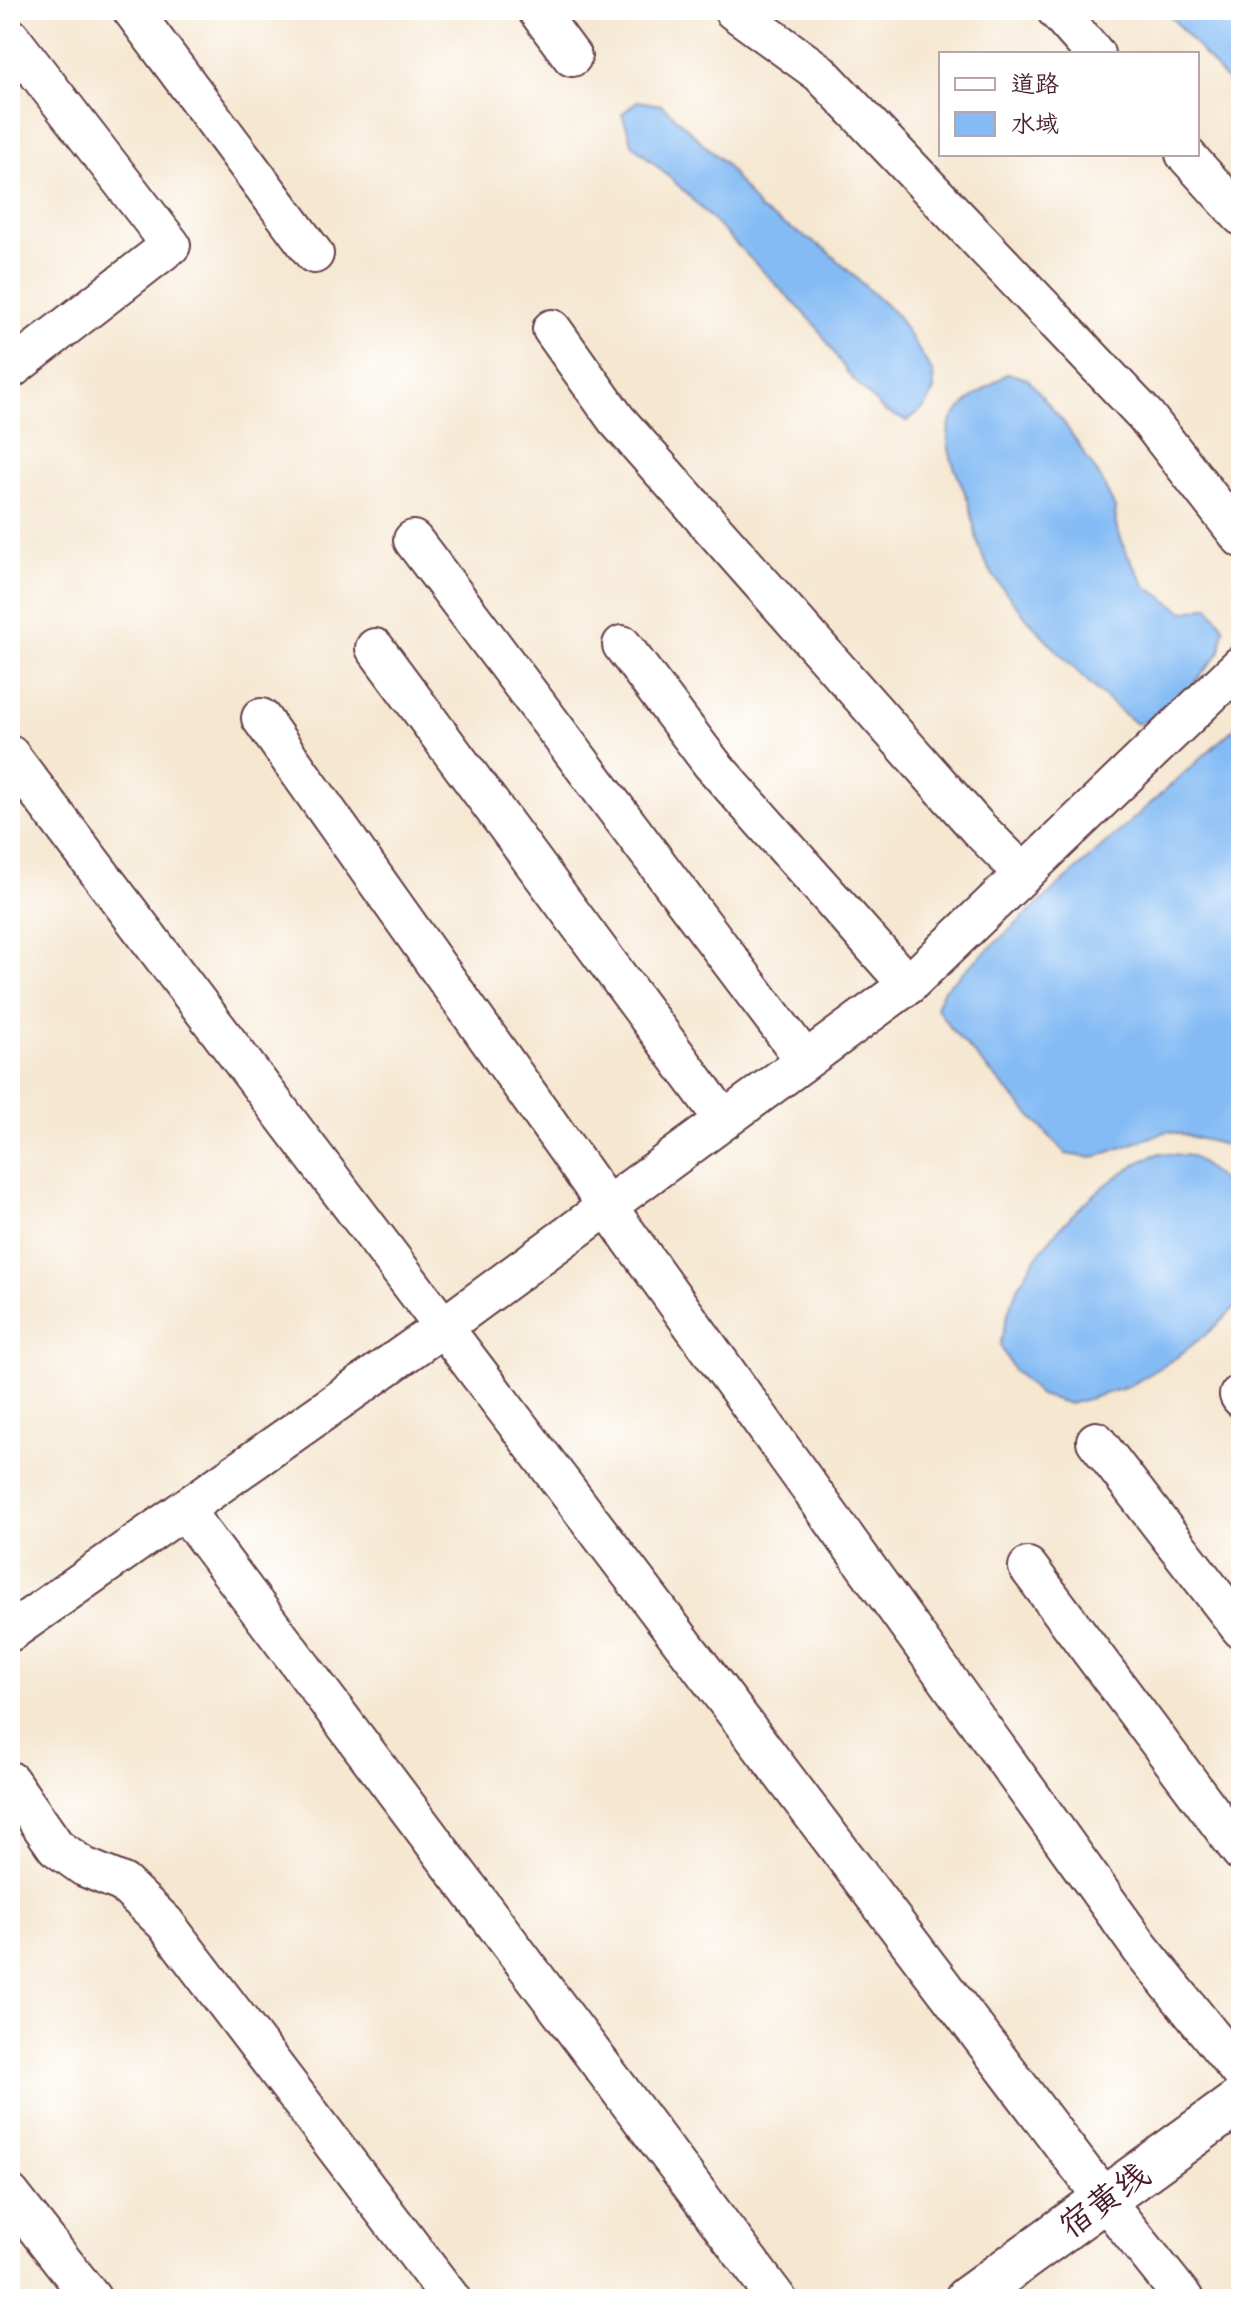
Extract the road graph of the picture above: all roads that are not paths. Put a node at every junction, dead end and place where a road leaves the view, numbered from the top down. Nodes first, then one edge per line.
1 (132, 10) edge
2 (537, 10) edge
3 (733, 10) edge
4 (1056, 10) edge
5 (10, 37) edge
6 (1093, 52) edge
7 (572, 57) dead end
8 (1187, 156) edge
9 (1241, 216) edge
10 (314, 254) dead end
11 (552, 329) dead end
12 (10, 370) edge
13 (1241, 538) edge
14 (413, 540) dead end
15 (622, 645) dead end
16 (375, 648) dead end
17 (1241, 665) edge
18 (261, 718) dead end
19 (10, 755) edge
20 (1024, 874) junction
21 (908, 985) junction
22 (805, 1060) junction
23 (724, 1120) junction
24 (607, 1206) junction
25 (443, 1327) junction
26 (1096, 1441) dead end
27 (184, 1510) junction
28 (1028, 1567) dead end
29 (1241, 1629) edge
30 (10, 1632) edge
31 (10, 1781) edge
32 (1241, 1852) edge
33 (1241, 2073) edge
34 (1241, 2100) edge
35 (10, 2194) edge
36 (1104, 2199) junction
37 (92, 2299) edge
38 (451, 2299) edge
39 (777, 2299) edge
40 (967, 2299) edge
41 (1184, 2299) edge

1 - 10 street
2 - 7 street
3 - 13 street
4 - 6 street
5 - 12 street
8 - 9 street
11 - 20 street
14 - 22 street
15 - 21 street
16 - 23 street
17 - 20 street
18 - 24 street
19 - 25 street
20 - 21 street
21 - 22 street
22 - 23 street
23 - 24 street
24 - 25 street
24 - 33 street
25 - 27 street
25 - 36 street
26 - 29 street
27 - 30 street
27 - 39 street
28 - 32 street
31 - 38 street
34 - 36 main road, 宿黄线
35 - 37 street
36 - 40 main road, 宿黄线
36 - 41 street

